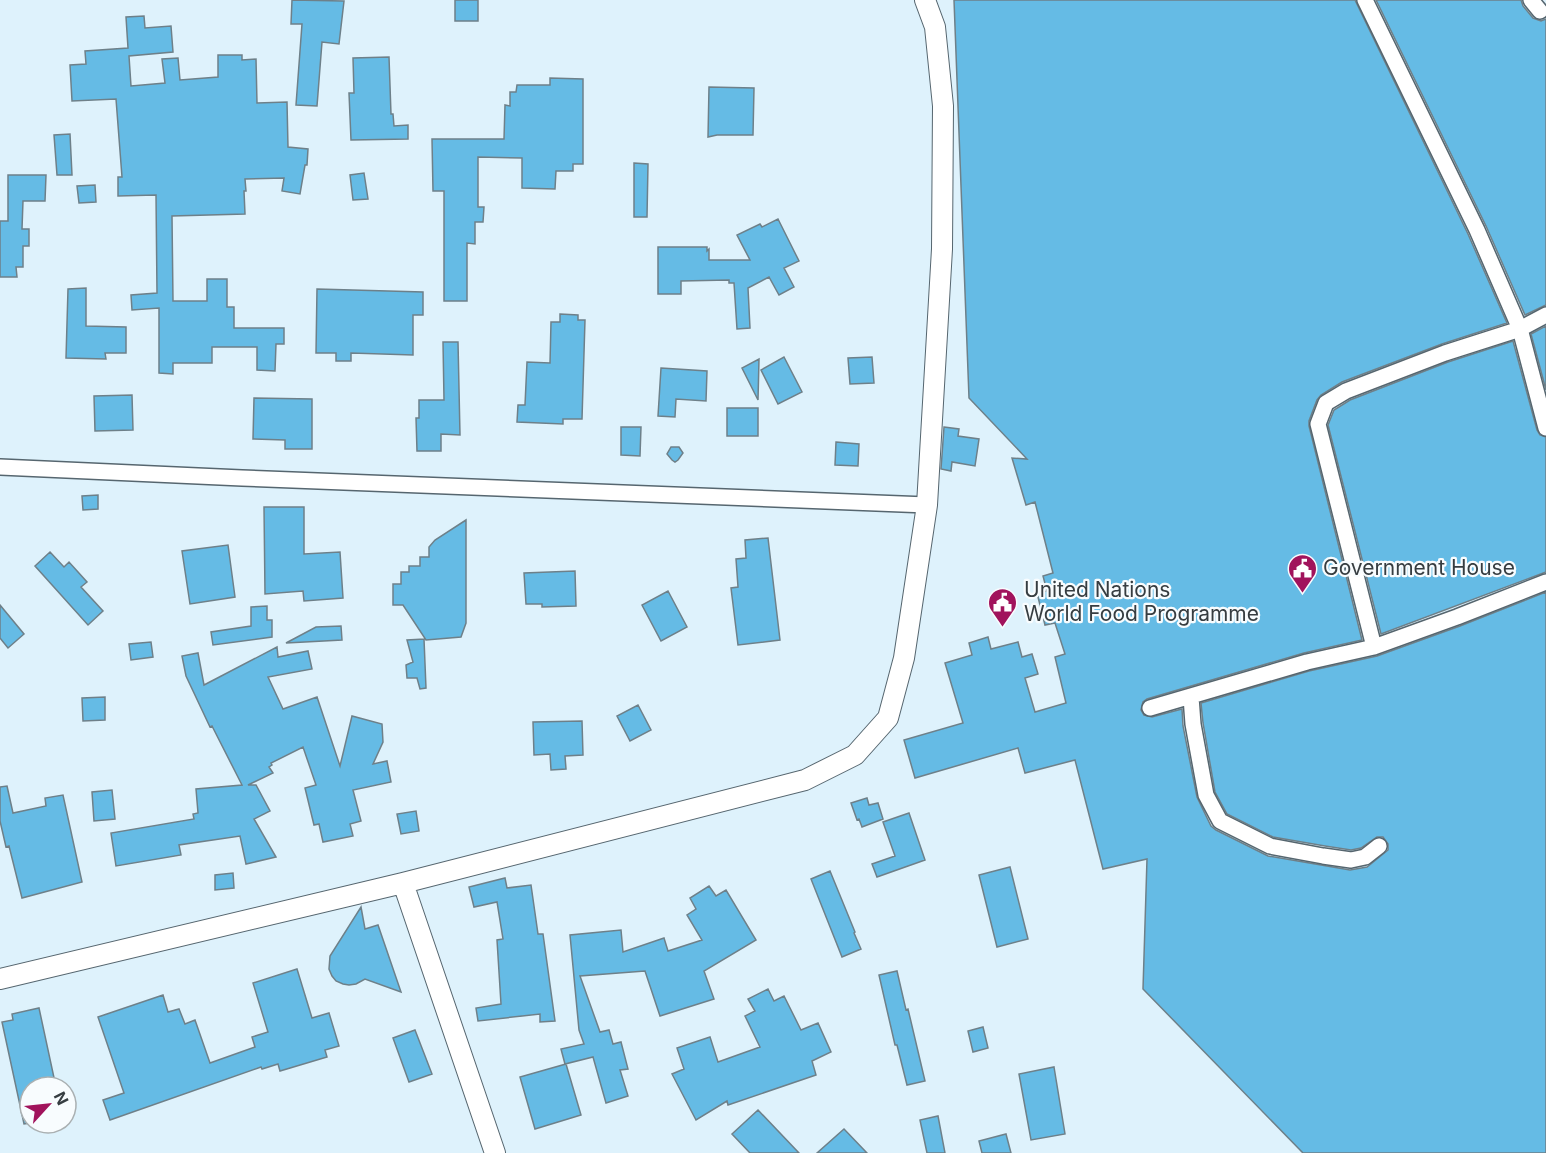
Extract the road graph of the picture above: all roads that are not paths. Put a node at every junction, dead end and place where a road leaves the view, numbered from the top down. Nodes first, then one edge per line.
1 (926, 0) edge
2 (1369, 1) edge
3 (1546, 315) edge
4 (1520, 329) junction
5 (1546, 428) edge
6 (0, 467) edge
7 (927, 505) junction
8 (1546, 582) edge
9 (1374, 647) junction
10 (1191, 697) junction
11 (1150, 708) dead end
12 (1379, 846) dead end
13 (403, 883) junction
14 (0, 978) edge
15 (495, 1153) edge

1 - 7 street
2 - 4 street
3 - 4 street
4 - 5 street
4 - 9 street
6 - 7 street
7 - 13 street
8 - 9 street
9 - 10 street
10 - 11 street
10 - 12 street
13 - 14 street
13 - 15 street

